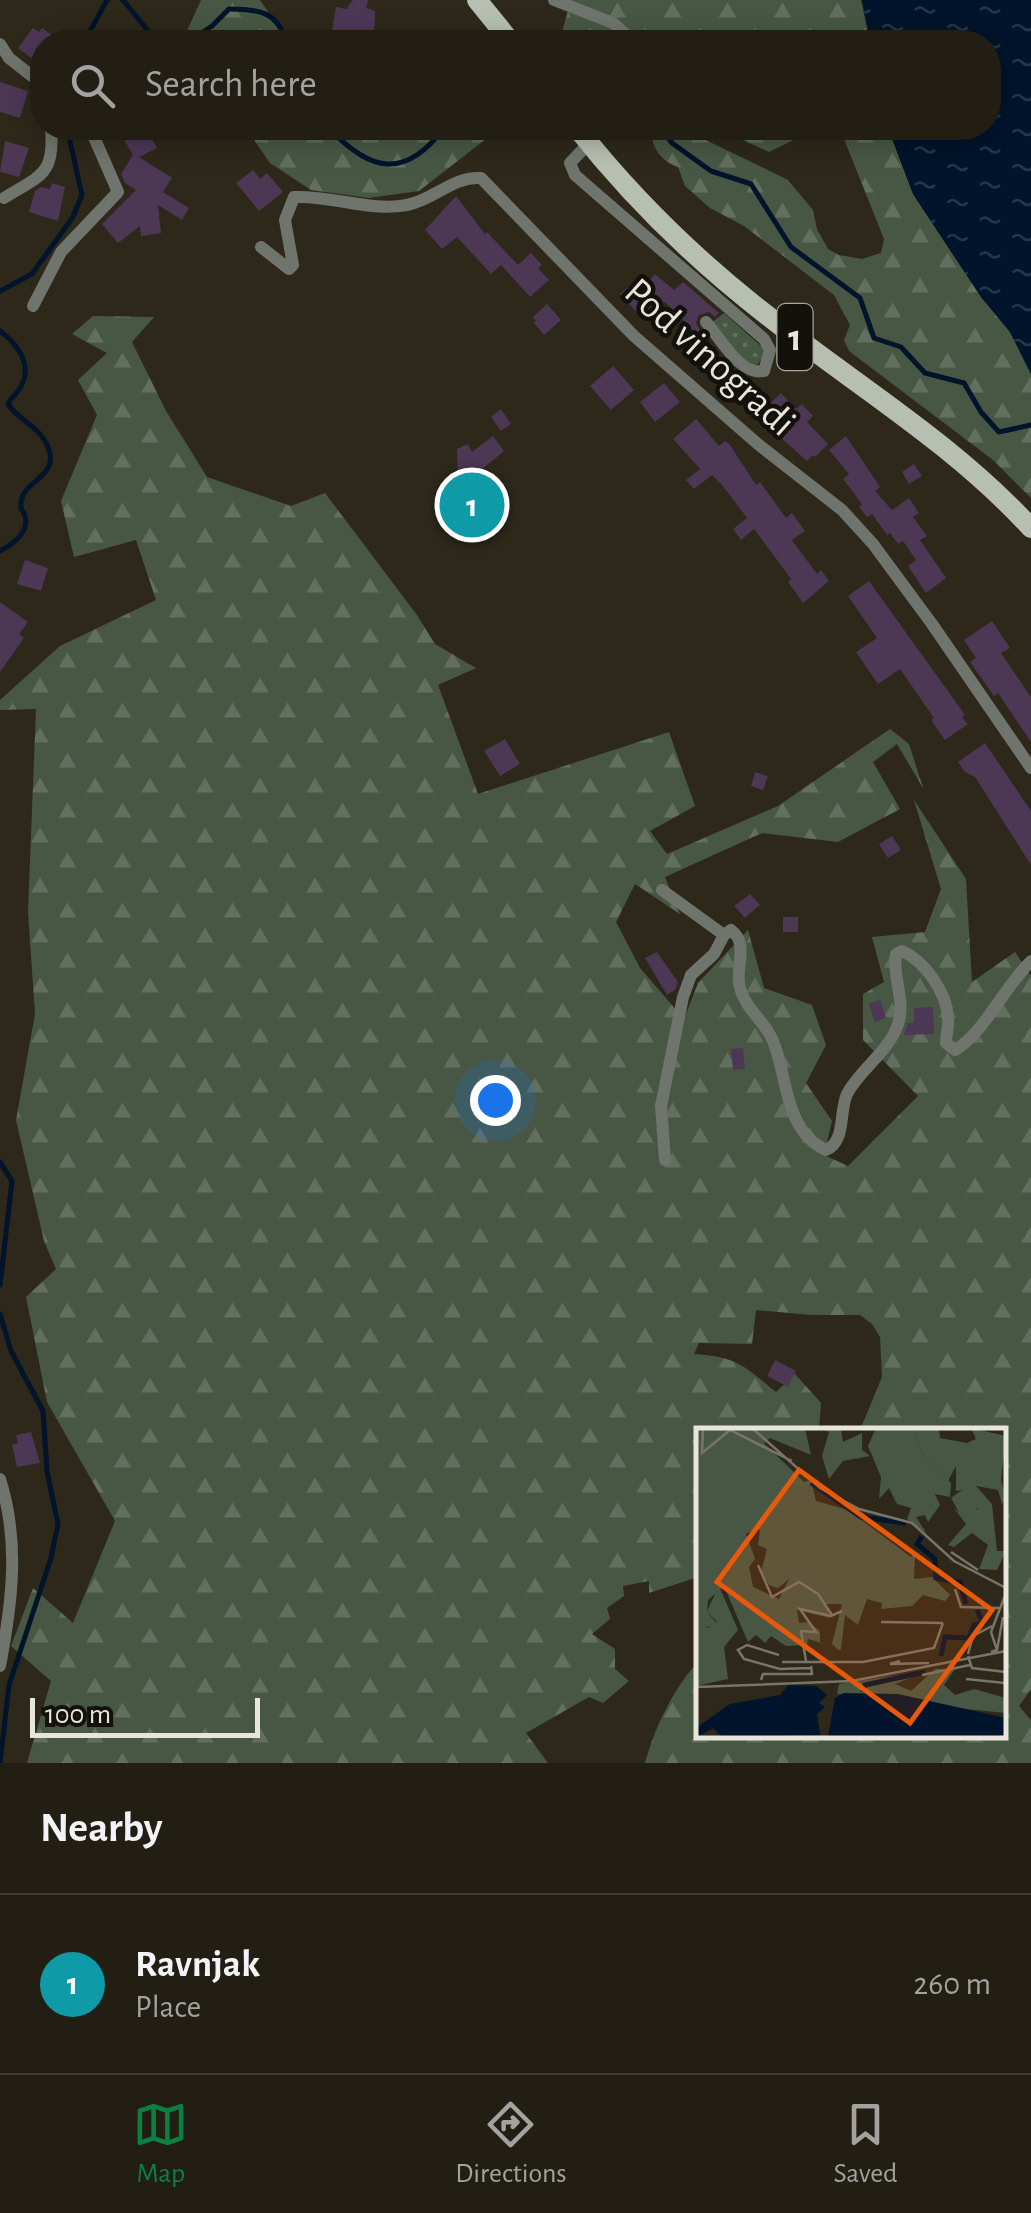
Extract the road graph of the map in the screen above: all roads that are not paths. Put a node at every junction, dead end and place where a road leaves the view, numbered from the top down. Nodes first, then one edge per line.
1 (477, 0) edge
2 (554, 0) edge
3 (501, 30) edge
4 (621, 30) edge
5 (0, 44) edge
6 (30, 75) edge
7 (52, 140) edge
8 (95, 140) edge
9 (581, 140) edge
10 (587, 140) edge
11 (4, 198) dead end
12 (261, 246) dead end
13 (34, 306) dead end
14 (706, 322) dead end
15 (1031, 528) edge
16 (1031, 768) edge
17 (662, 890) dead end
18 (724, 935) junction
19 (1031, 961) edge
20 (665, 1160) dead end
21 (0, 1479) edge
22 (0, 1666) edge

1 - 3 main road
2 - 4 street
5 - 6 street
7 - 11 street
8 - 13 street
9 - 14 street, Pod vinogradi
10 - 15 main road, 1
12 - 16 street, Pod vinogradi
17 - 18 street
18 - 19 street
18 - 20 street
21 - 22 street

